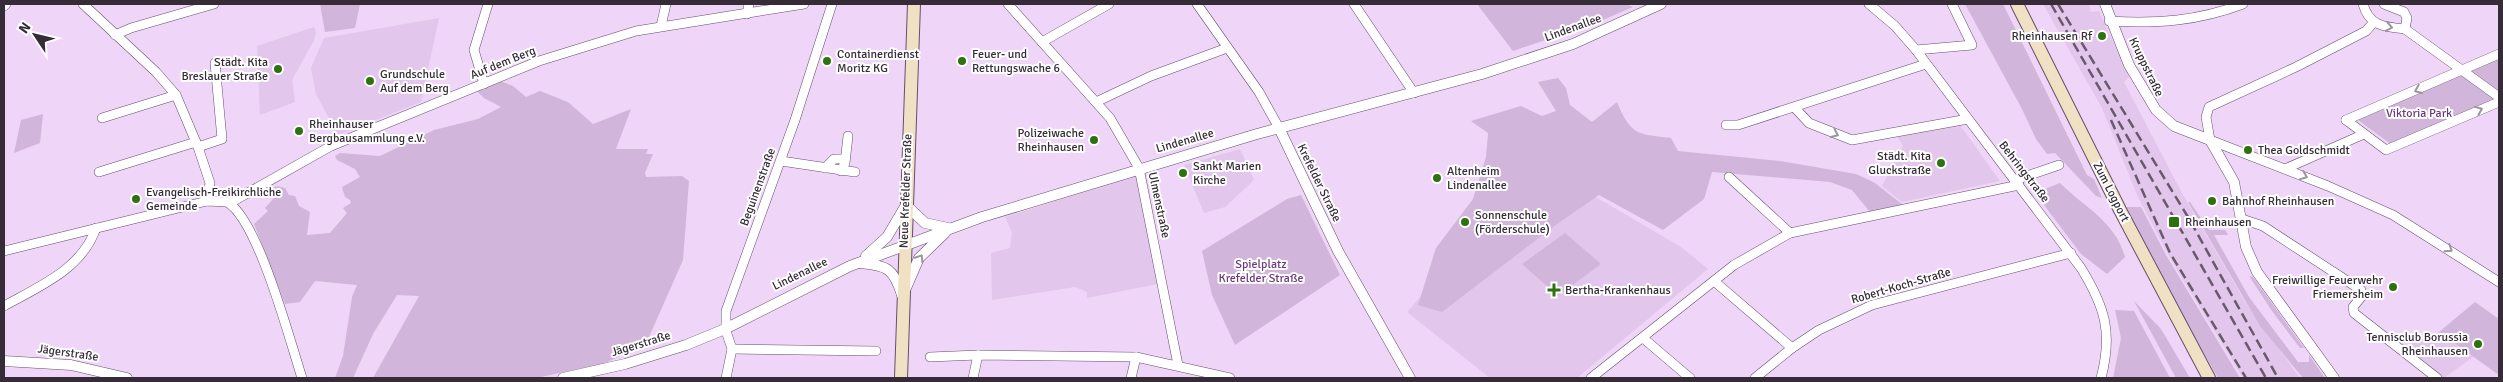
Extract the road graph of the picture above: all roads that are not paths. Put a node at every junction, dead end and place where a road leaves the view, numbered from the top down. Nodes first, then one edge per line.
1 (83, 4) edge
2 (214, 4) edge
3 (488, 4) edge
4 (666, 4) edge
5 (749, 4) edge
6 (804, 4) edge
7 (832, 4) edge
8 (914, 4) edge
9 (1008, 4) edge
10 (1109, 4) edge
11 (1197, 4) edge
12 (1354, 4) edge
13 (1661, 4) edge
14 (1869, 4) edge
15 (1952, 4) edge
16 (2017, 4) edge
17 (2105, 4) edge
18 (2244, 4) edge
19 (2363, 4) edge
20 (2384, 4) edge
21 (2399, 6) edge
22 (747, 14) junction
23 (2109, 21) junction
24 (2373, 23) junction
25 (661, 26) junction
26 (2405, 29) junction
27 (115, 34) junction
28 (1042, 42) junction
29 (1227, 48) junction
30 (1916, 50) junction
31 (2499, 54) edge
32 (215, 63) dead end
33 (1926, 64) junction
34 (2463, 71) junction
35 (484, 84) junction
36 (1414, 93) junction
37 (176, 95) junction
38 (2499, 97) edge
39 (1096, 102) junction
40 (2499, 102) edge
41 (1796, 108) junction
42 (102, 118) dead end
43 (1968, 119) junction
44 (1726, 125) dead end
45 (1279, 128) junction
46 (2364, 134) junction
47 (848, 136) dead end
48 (2210, 140) junction
49 (197, 144) junction
50 (845, 159) junction
51 (781, 161) junction
52 (2059, 165) dead end
53 (825, 168) junction
54 (1138, 168) junction
55 (2285, 169) junction
56 (841, 170) junction
57 (100, 172) dead end
58 (855, 172) dead end
59 (1729, 177) dead end
60 (2017, 183) junction
61 (207, 201) junction
62 (230, 203) junction
63 (906, 205) junction
64 (2242, 219) junction
65 (96, 228) junction
66 (951, 228) junction
67 (1790, 233) junction
68 (904, 244) junction
69 (4, 251) edge
70 (2071, 252) junction
71 (857, 262) junction
72 (1714, 281) junction
73 (2499, 282) edge
74 (902, 296) junction
75 (4, 306) edge
76 (725, 328) junction
77 (1643, 338) junction
78 (1792, 348) junction
79 (732, 349) junction
80 (876, 351) dead end
81 (978, 355) junction
82 (930, 357) dead end
83 (1136, 357) junction
84 (4, 361) edge
85 (1178, 365) junction
86 (127, 378) edge
87 (302, 378) edge
88 (563, 378) edge
89 (726, 378) edge
90 (901, 378) edge
91 (973, 378) edge
92 (1131, 378) edge
93 (1230, 378) edge
94 (1410, 378) edge
95 (1591, 378) edge
96 (1690, 378) edge
97 (1755, 378) edge
98 (2101, 378) edge
99 (2209, 378) edge
100 (2334, 378) edge
101 (2437, 378) edge

1 - 27 street
2 - 27 street
3 - 35 street
4 - 25 street
5 - 22 street
6 - 22 street, Auf dem Berg
7 - 51 street, Beguinenstraße
8 - 63 main road, Neue Krefelder Straße
9 - 28 street, Ulmenstraße
10 - 28 street
11 - 29 street, Krefelder Straße
12 - 36 street
13 - 36 street, Lindenallee
14 - 30 street, Behringstraße
15 - 30 street
16 - 99 main road, Zum Logport
17 - 23 street, Kruppstraße
18 - 23 street
19 - 24 street
20 - 21 street
21 - 26 street
22 - 25 street, Auf dem Berg
23 - 48 street, Kruppstraße
24 -> 26 street
24 - 48 street
25 - 35 street, Auf dem Berg
26 - 34 street
27 - 37 street
28 - 39 street, Ulmenstraße
29 - 39 street
29 - 45 street, Krefelder Straße
30 - 33 street, Behringstraße
31 - 34 street
32 - 49 street
33 - 41 street
33 - 43 street, Behringstraße
34 - 38 street
34 -> 46 street
35 - 62 street, Auf dem Berg
36 - 45 street, Lindenallee
37 - 42 street
37 - 49 street
39 - 54 street, Ulmenstraße
46 -> 40 street
41 -> 43 street
41 - 44 street
43 - 60 street, Behringstraße
45 - 54 street, Lindenallee
45 - 94 street, Krefelder Straße
46 - 55 street
47 - 50 street
48 - 55 street
48 - 64 street
49 - 57 street
49 - 61 street
50 - 53 street
50 - 56 street
51 - 53 street
51 - 76 street, Beguinenstraße
52 - 60 street
53 - 56 street
54 - 66 street, Lindenallee
54 - 85 street, Ulmenstraße
55 -> 73 street
56 - 58 street
59 - 67 street
60 - 67 street
60 - 70 street, Behringstraße
61 - 62 street
61 - 65 street
62 - 87 street
63 - 66 street
63 - 68 main road, Neue Krefelder Straße
63 - 71 street
64 - 100 street
64 - 101 street
65 - 69 street
65 - 75 street
66 - 68 street, Lindenallee
74 -> 66 street
67 - 72 street
68 - 71 street, Lindenallee
68 - 74 main road, Neue Krefelder Straße
70 - 78 street, Robert-Koch-Straße
70 - 98 street, Behringstraße
71 - 74 street
71 - 76 street, Lindenallee
72 - 77 street
72 - 78 street
74 - 90 main road, Neue Krefelder Straße
76 - 79 street, Beguinenstraße
76 - 88 street, Jägerstraße
77 - 95 street
77 - 96 street
78 - 97 street, Robert-Koch-Straße
79 - 80 street
79 - 89 street
81 - 82 street
81 - 83 street
81 - 91 street
83 - 85 street
83 - 92 street
84 - 86 street, Jägerstraße
85 - 93 street

